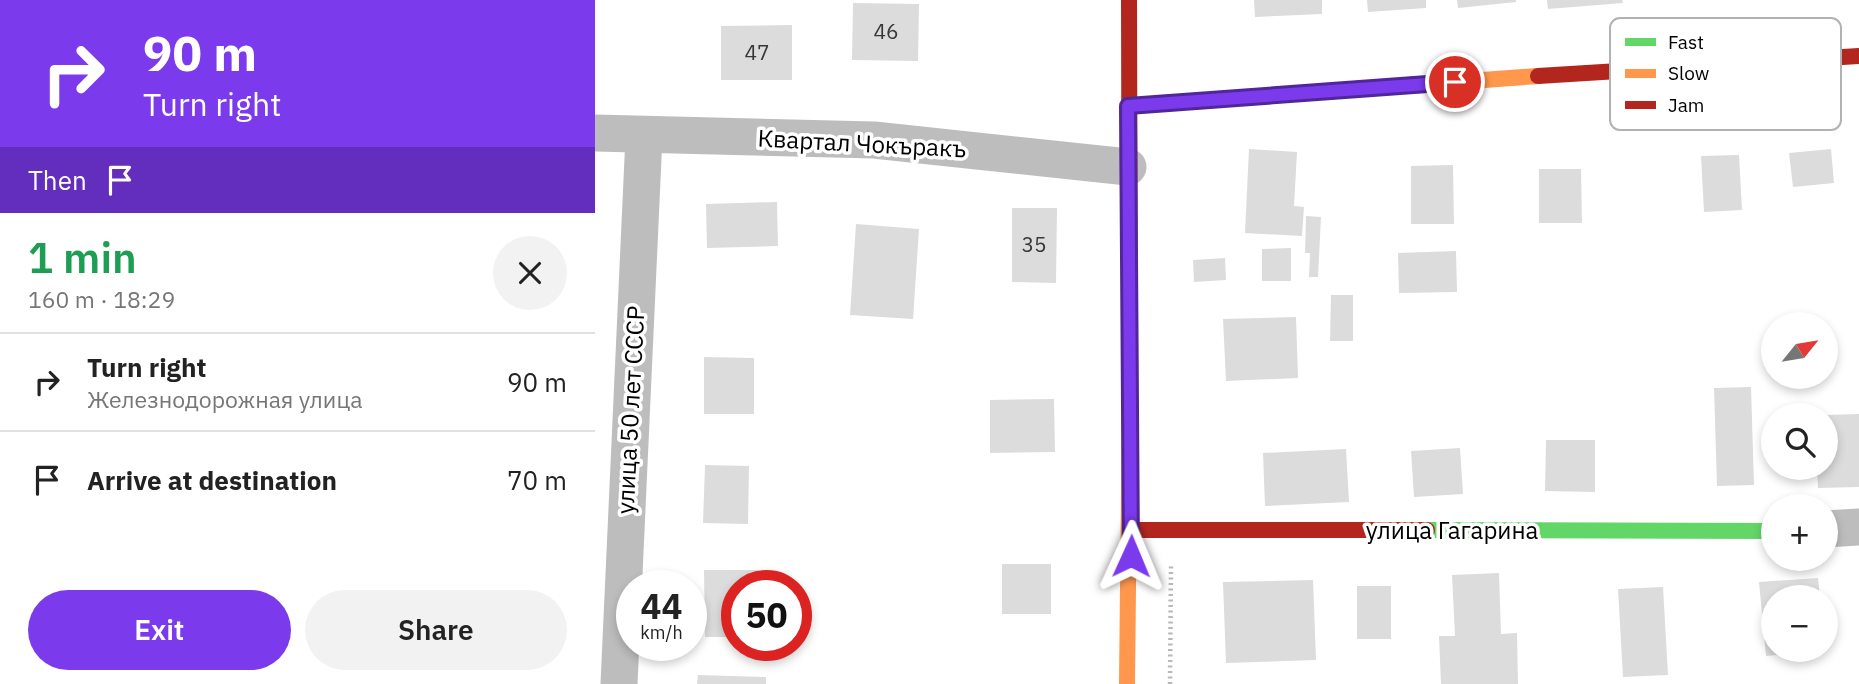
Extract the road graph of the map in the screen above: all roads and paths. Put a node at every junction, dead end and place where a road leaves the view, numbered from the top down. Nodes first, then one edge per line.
1 (1129, 0) edge
2 (1859, 57) edge
3 (1841, 58) edge
4 (1610, 72) edge
5 (1128, 106) junction
6 (595, 133) edge
7 (644, 136) junction
8 (1128, 167) junction
9 (1859, 527) edge
10 (1838, 528) edge
11 (1131, 530) junction
12 (1171, 531) junction
13 (1761, 531) edge
14 (619, 684) edge
15 (1127, 684) edge
16 (1170, 684) edge

1 - 5 street
2 - 3 street
4 - 5 street
5 - 8 street
6 - 7 street, Квартал Чокъракъ
7 - 8 street, Квартал Чокъракъ
7 - 14 street, улица 50 лет СССР
8 - 11 street
9 - 10 street
11 - 12 street, улица Гагарина
11 - 15 street
12 - 13 street, улица Гагарина
12 - 16 path

